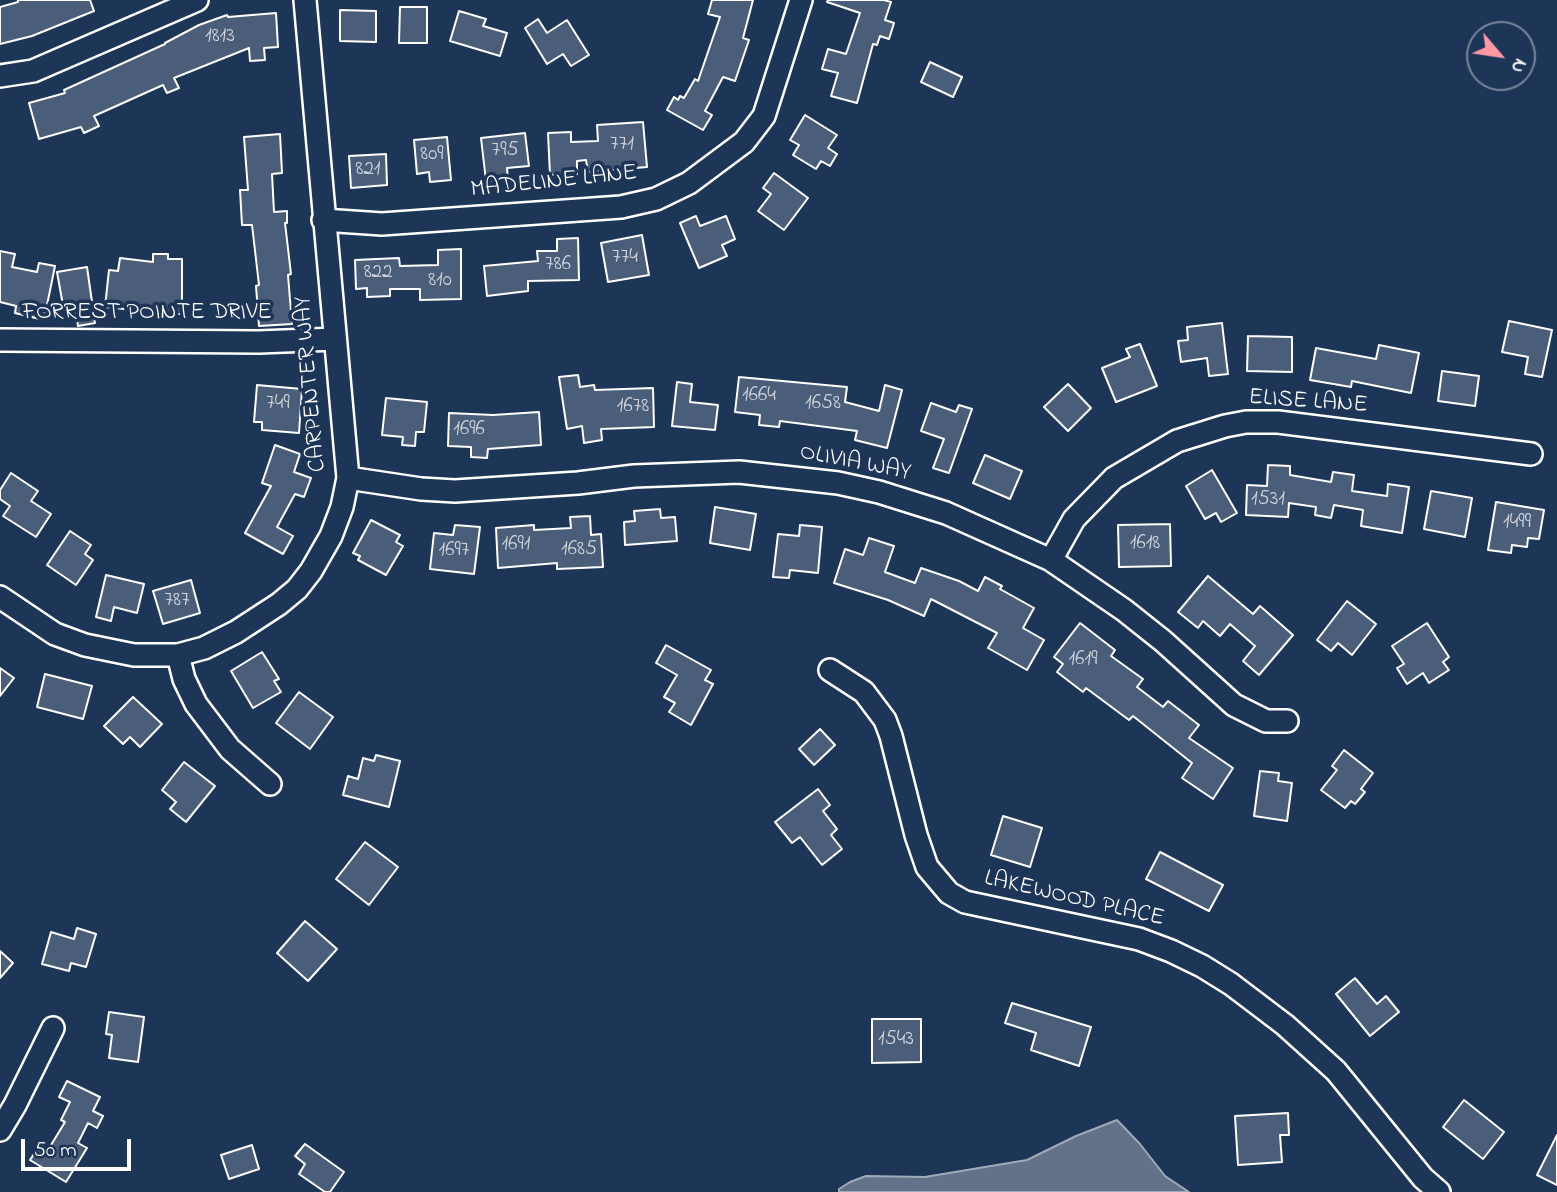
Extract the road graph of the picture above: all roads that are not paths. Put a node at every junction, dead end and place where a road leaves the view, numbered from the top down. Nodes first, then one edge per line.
1 (197, 0) edge
2 (305, 0) edge
3 (801, 0) edge
4 (0, 76) edge
5 (323, 220) junction
6 (335, 339) junction
7 (0, 340) edge
8 (1531, 454) dead end
9 (348, 478) junction
10 (1051, 561) junction
11 (0, 597) edge
12 (178, 655) junction
13 (830, 670) dead end
14 (1287, 721) dead end
15 (270, 784) dead end
16 (53, 1028) dead end
17 (0, 1130) edge
18 (1439, 1192) edge

1 - 4 street
2 - 5 street, CARPENTER WAY
3 - 5 street, MADELINE LANE
5 - 6 street, CARPENTER WAY
6 - 7 street, FORREST POINTE DRIVE
6 - 9 street, CARPENTER WAY
8 - 10 street, ELISE LANE
9 - 10 street, OLIVIA WAY
9 - 12 street, CARPENTER WAY
10 - 14 street, OLIVIA WAY
11 - 12 street, CARPENTER WAY
12 - 15 street
13 - 18 street, LAKEWOOD PLACE
16 - 17 street

